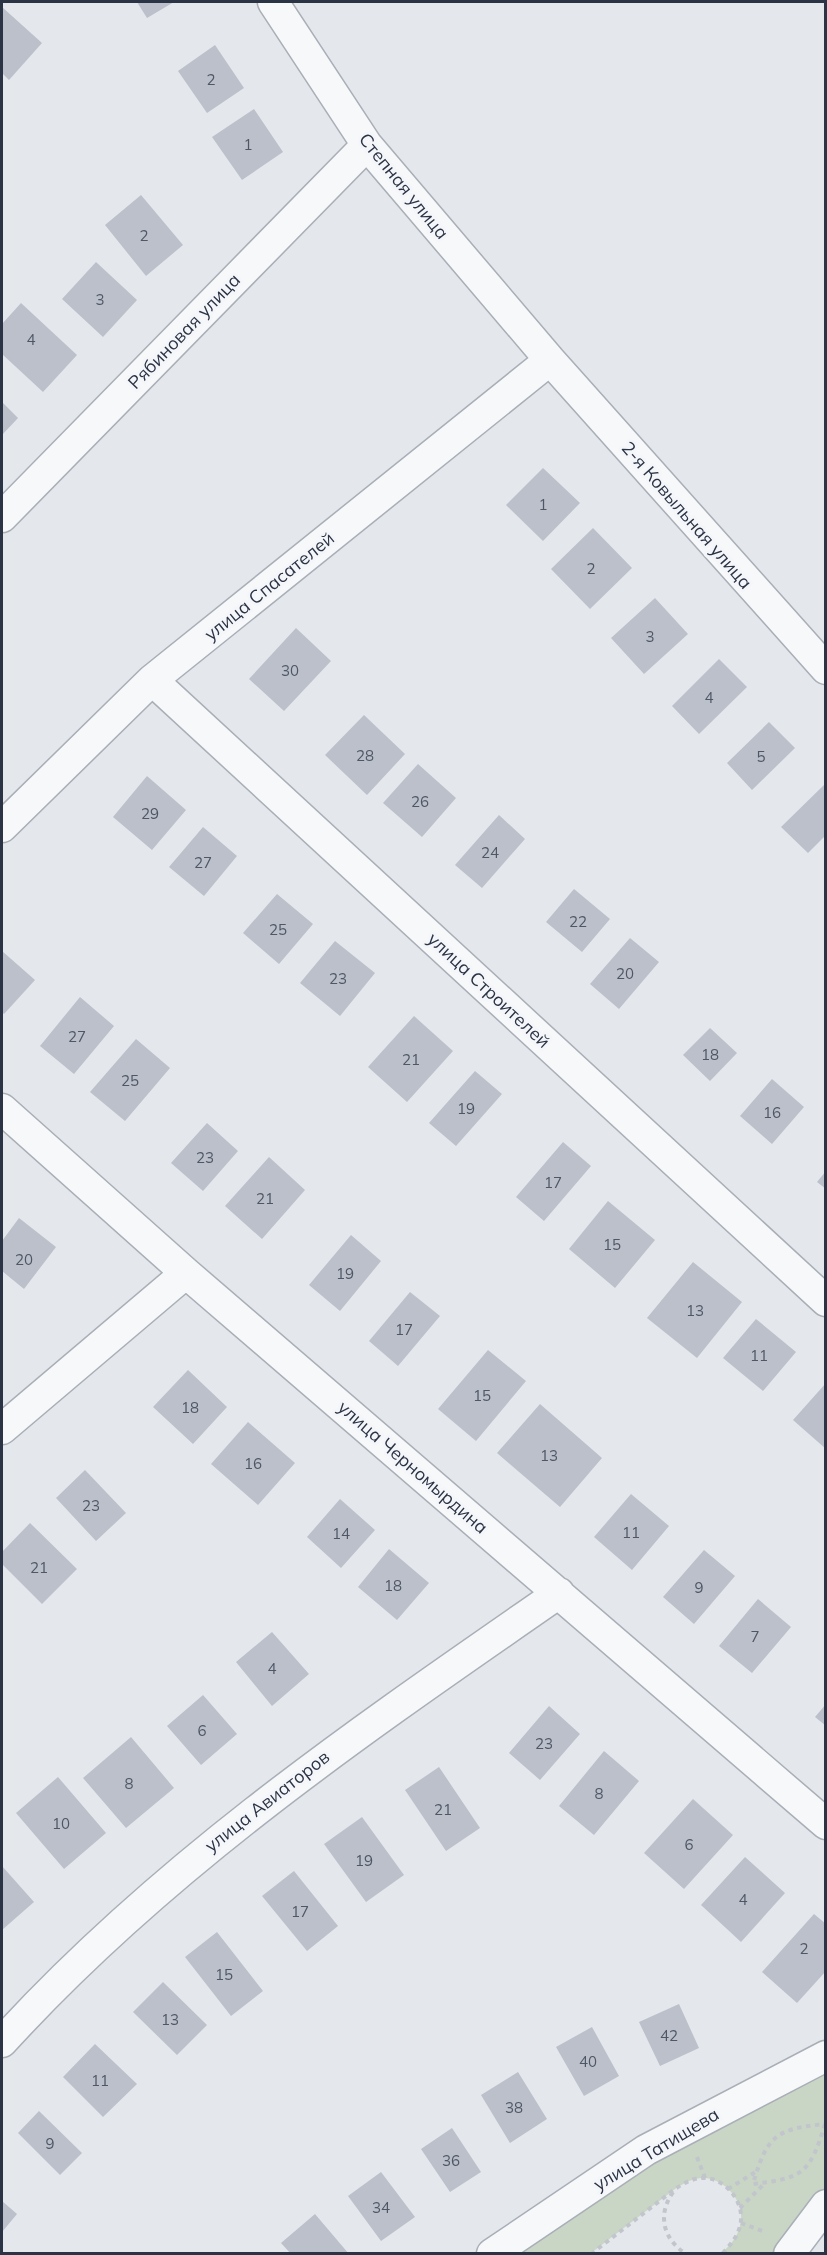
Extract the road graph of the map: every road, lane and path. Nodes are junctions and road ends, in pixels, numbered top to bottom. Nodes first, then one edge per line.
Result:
1 (273, 2) edge
2 (367, 144) junction
3 (550, 360) junction
4 (2, 517) edge
5 (825, 669) edge
6 (152, 680) junction
7 (2, 826) edge
8 (2, 1109) edge
9 (186, 1273) junction
10 (825, 1301) edge
11 (2, 1429) edge
12 (559, 1593) junction
13 (825, 1824) edge
14 (2, 2042) edge
15 (825, 2056) edge
16 (757, 2171) junction
17 (766, 2182) junction
18 (675, 2189) junction
19 (728, 2189) junction
20 (825, 2205) edge
21 (740, 2208) junction
22 (727, 2248) junction
23 (492, 2253) edge
24 (591, 2253) edge
25 (686, 2253) edge
26 (717, 2253) edge
27 (722, 2253) edge
28 (789, 2253) edge

1 - 2 street, Степная улица
2 - 3 street, Степная улица
2 - 4 street, Рябиновая улица
3 - 5 street, 2-я Ковыльная улица
3 - 6 street, улица Спасателей
6 - 7 street, улица Спасателей
6 - 10 street, улица Строителей
8 - 9 street, улица Черномырдина
9 - 11 street
9 - 12 street, улица Черномырдина
12 - 13 street, улица Черномырдина
12 - 14 street, улица Авиаторов
15 - 23 street, улица Татищева
16 - 17 path
16 - 17 path
16 - 19 path
17 - 21 path
18 - 19 path
18 - 24 path
18 - 25 path
19 - 21 path
20 - 28 street
21 - 22 path
22 - 26 path
22 - 27 path

